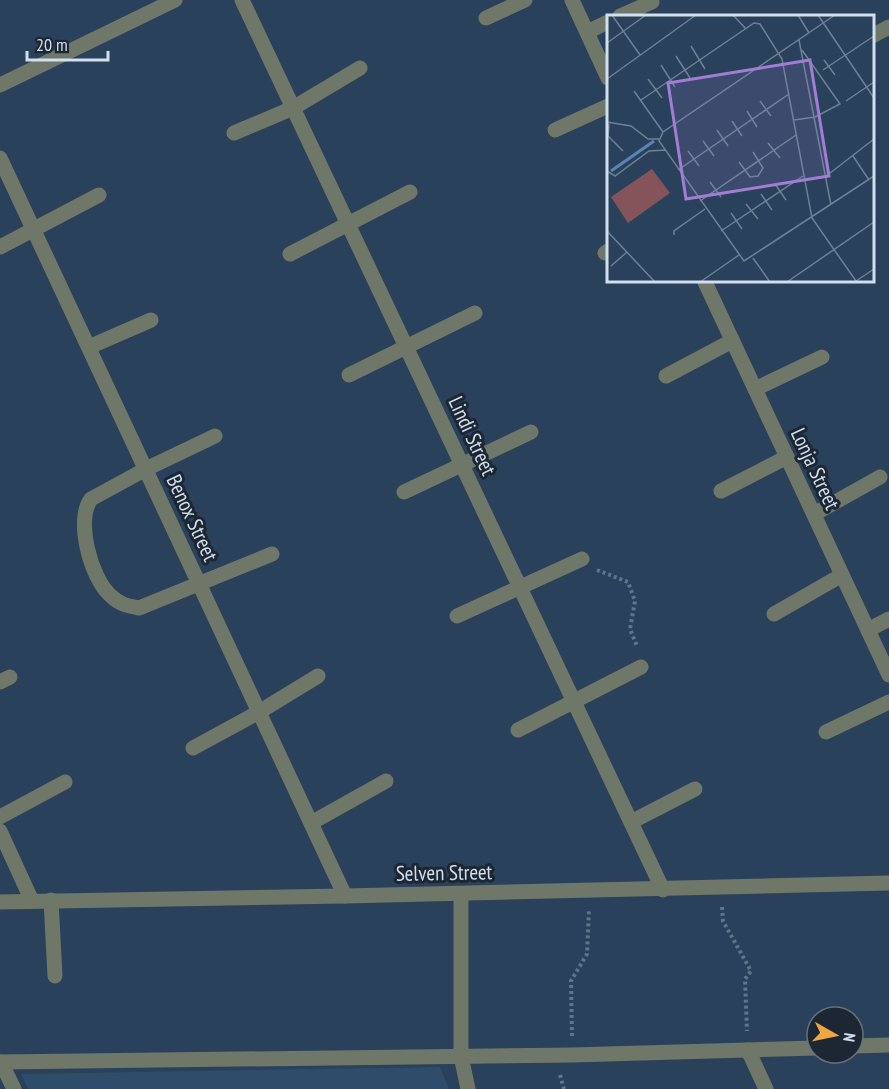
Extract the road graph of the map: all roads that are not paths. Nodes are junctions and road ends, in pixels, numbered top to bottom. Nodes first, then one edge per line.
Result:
1 (175, 0) edge
2 (242, 0) edge
3 (525, 0) edge
4 (572, 0) edge
5 (652, 2) dead end
6 (622, 15) edge
7 (486, 18) dead end
8 (607, 23) edge
9 (889, 27) edge
10 (587, 32) junction
11 (874, 35) edge
12 (360, 68) dead end
13 (607, 74) edge
14 (0, 85) edge
15 (607, 107) edge
16 (293, 108) junction
17 (555, 130) dead end
18 (234, 133) dead end
19 (0, 158) edge
20 (410, 192) dead end
21 (99, 195) dead end
22 (349, 225) junction
23 (33, 228) junction
24 (0, 247) edge
25 (290, 254) dead end
26 (705, 282) edge
27 (475, 314) dead end
28 (151, 320) dead end
29 (732, 341) junction
30 (89, 347) junction
31 (407, 349) junction
32 (822, 357) dead end
33 (349, 375) dead end
34 (666, 376) dead end
35 (755, 389) junction
36 (531, 432) dead end
37 (215, 436) dead end
38 (787, 457) junction
39 (462, 465) junction
40 (146, 469) junction
41 (880, 477) dead end
42 (720, 491) dead end
43 (404, 492) dead end
44 (814, 514) junction
45 (272, 554) dead end
46 (582, 559) road end
47 (842, 575) junction
48 (200, 585) junction
49 (520, 587) junction
50 (774, 614) dead end
51 (457, 616) dead end
52 (889, 619) edge
53 (868, 630) junction
54 (641, 667) road end
55 (889, 675) edge
56 (318, 676) dead end
57 (574, 702) junction
58 (889, 702) edge
59 (259, 712) junction
60 (518, 730) dead end
61 (826, 732) dead end
62 (193, 748) dead end
63 (386, 781) dead end
64 (66, 782) dead end
65 (695, 789) dead end
66 (0, 817) edge
67 (631, 822) junction
68 (311, 823) junction
69 (0, 831) edge
70 (889, 883) edge
71 (663, 890) junction
72 (460, 894) junction
73 (345, 896) junction
74 (51, 900) junction
75 (32, 901) junction
76 (0, 902) edge
77 (55, 976) dead end
78 (889, 1045) edge
79 (865, 1046) edge
80 (805, 1048) edge
81 (748, 1050) junction
82 (461, 1056) junction
83 (0, 1062) edge
84 (14, 1089) edge
85 (468, 1089) edge
86 (766, 1089) edge

1 - 14 street
2 - 16 street, Lindi Street
3 - 7 street
4 - 10 street
5 - 6 street
8 - 10 street
9 - 11 street
10 - 13 street
12 - 16 street
15 - 17 street
16 - 18 street
16 - 22 street, Lindi Street
19 - 23 street, Benox Street
20 - 22 street
21 - 23 street
22 - 25 street
22 - 31 street, Lindi Street
23 - 24 street
23 - 30 street, Benox Street
26 - 29 street, Lonja Street
27 - 31 street
28 - 30 street
29 - 34 street
29 - 35 street, Lonja Street
30 - 40 street, Benox Street
31 - 33 street
31 - 39 street, Lindi Street
32 - 35 street
35 - 38 street, Lonja Street
36 - 39 street
37 - 40 street
38 - 42 street
38 - 44 street, Lonja Street
39 - 43 street
39 - 49 street, Lindi Street
40 - 48 street, Benox Street
40 - 48 street
41 - 44 street
44 - 47 street, Lonja Street
45 - 48 street
46 - 49 street
47 - 50 street
47 - 53 street, Lonja Street
48 - 59 street, Benox Street
49 - 51 street
49 - 57 street, Lindi Street
52 - 53 street
53 - 55 street, Lonja Street
54 - 57 street
56 - 59 street
57 - 60 street
57 - 67 street, Lindi Street
58 - 61 street
59 - 62 street
59 - 68 street, Benox Street
63 - 68 street
64 - 66 street
65 - 67 street
67 - 71 street, Lindi Street
68 - 73 street, Benox Street
69 - 75 street
70 - 71 street, Selven Street
71 - 72 street, Selven Street
72 - 73 street, Selven Street
72 - 82 street
73 - 74 street, Selven Street
74 - 75 street, Selven Street
74 - 77 street
75 - 76 street, Selven Street
78 - 79 street
80 - 81 street
81 - 82 street
81 - 86 street
82 - 83 street
82 - 85 street
83 - 84 street

